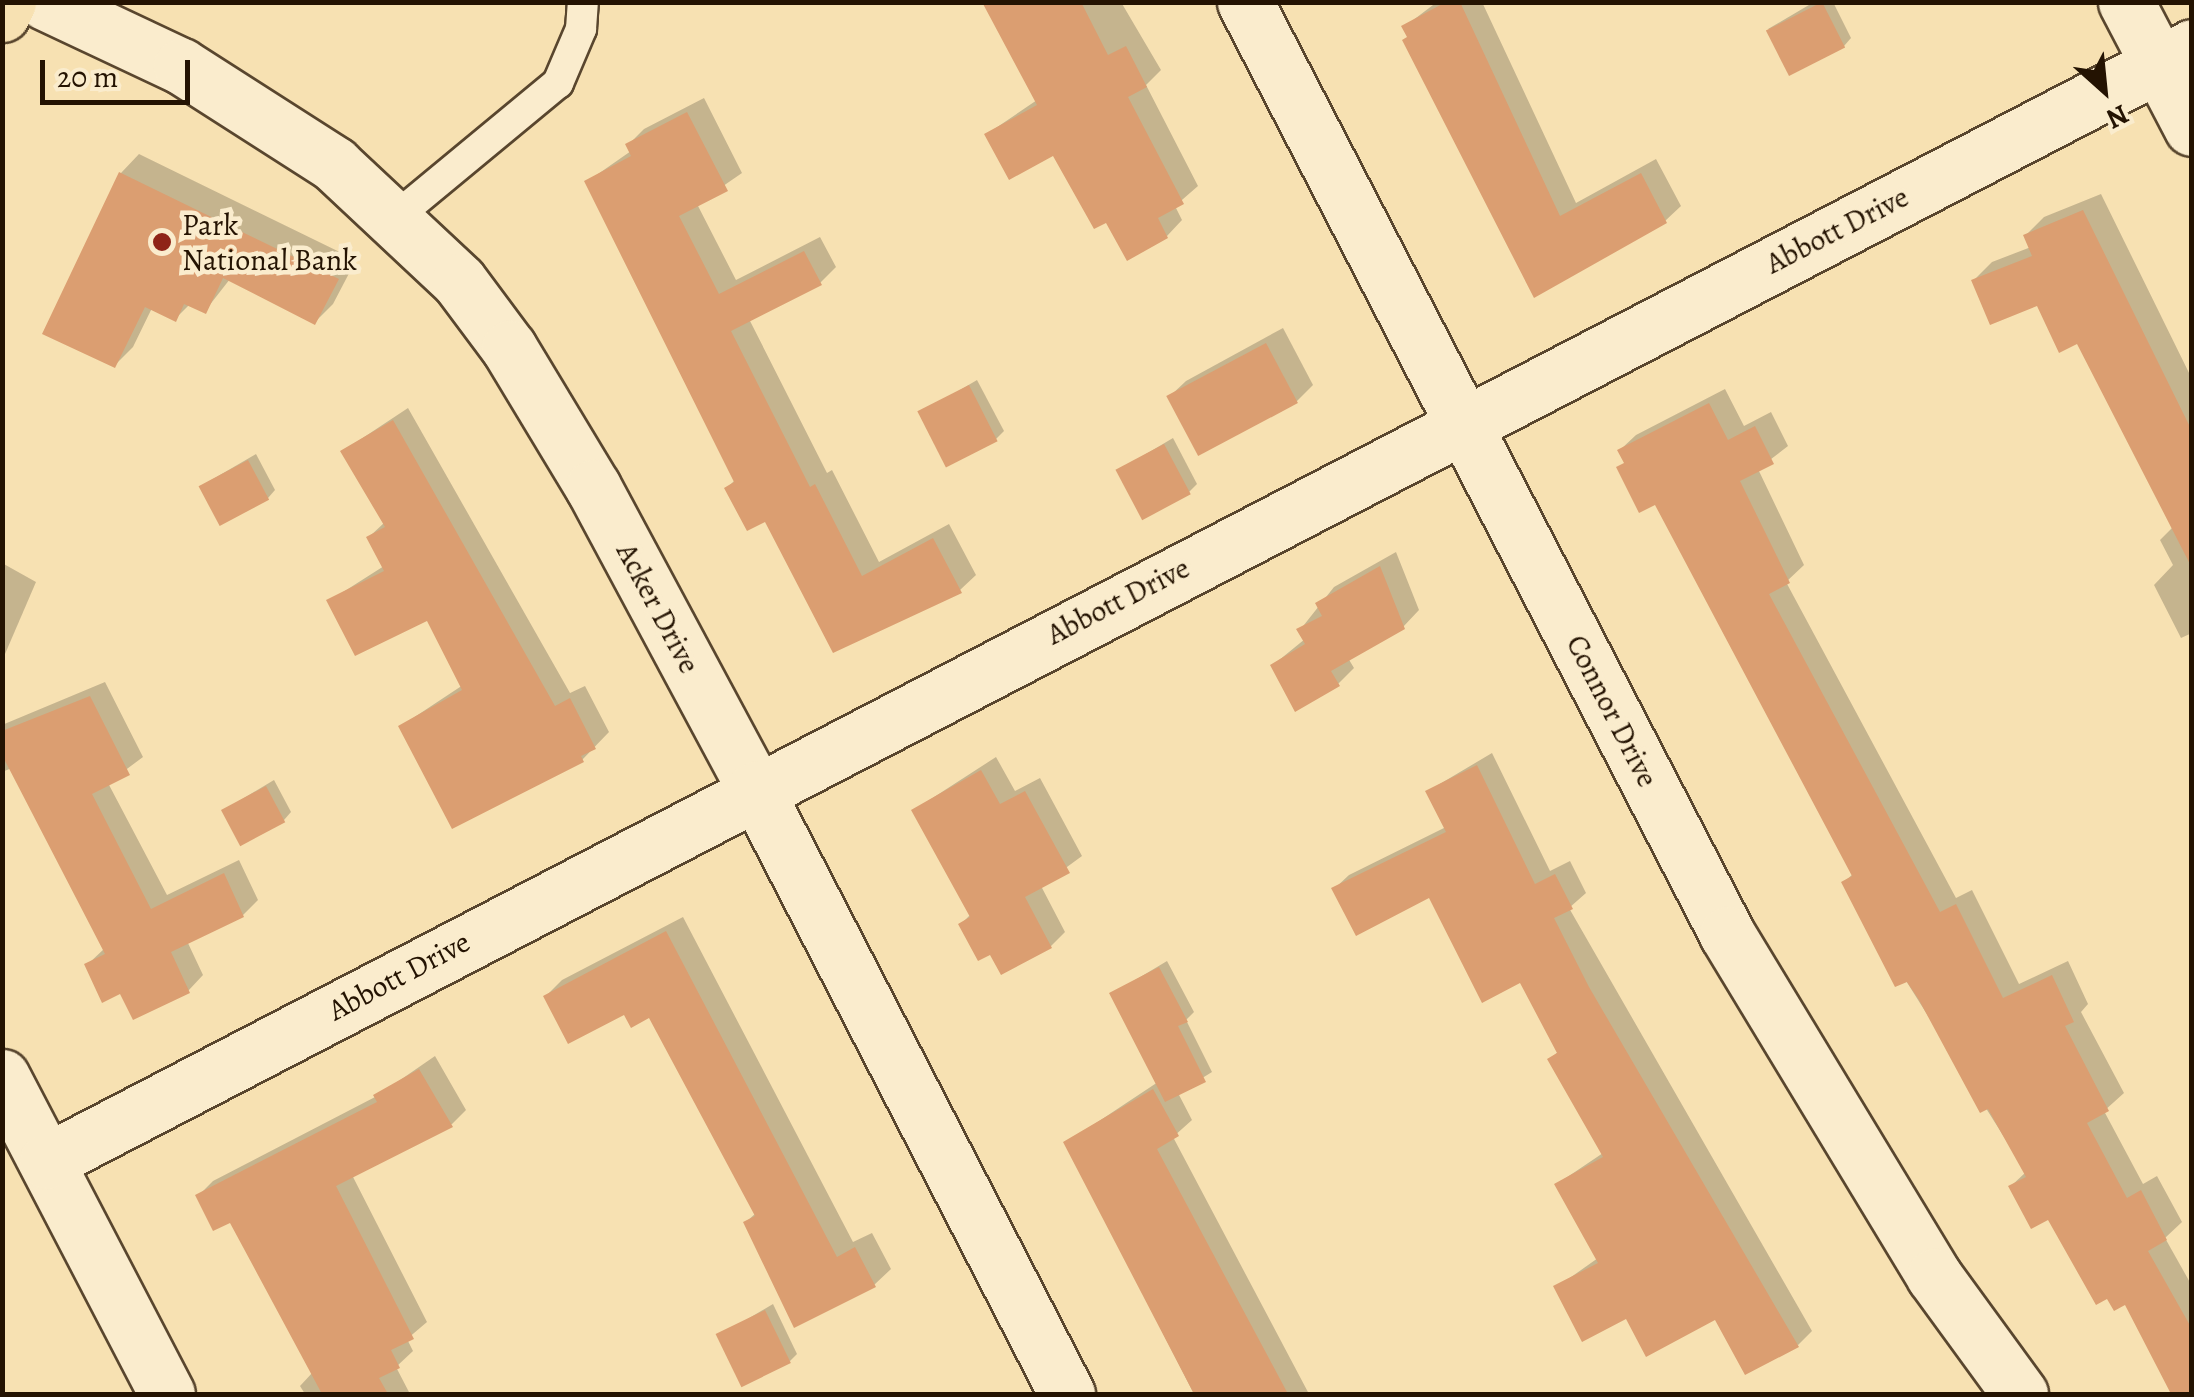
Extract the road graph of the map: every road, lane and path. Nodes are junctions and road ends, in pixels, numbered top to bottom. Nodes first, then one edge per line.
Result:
1 (8, 2) edge
2 (45, 2) edge
3 (584, 2) edge
4 (1246, 2) edge
5 (2126, 2) edge
6 (2, 14) edge
7 (2175, 56) edge
8 (2192, 128) edge
9 (397, 216) junction
10 (1463, 423) junction
11 (755, 789) junction
12 (2, 1076) edge
13 (46, 1161) junction
14 (167, 1394) edge
15 (1067, 1394) edge
16 (2020, 1394) edge

1 - 6 main road
2 - 9 street, Acker Drive
3 - 9 lane
4 - 10 street, Connor Drive
5 - 7 street
7 - 8 street
7 - 10 street, Abbott Drive
9 - 11 street, Acker Drive
10 - 11 street, Abbott Drive
10 - 16 street, Connor Drive
11 - 13 street, Abbott Drive
11 - 15 street, Acker Drive
12 - 13 street
13 - 14 street

